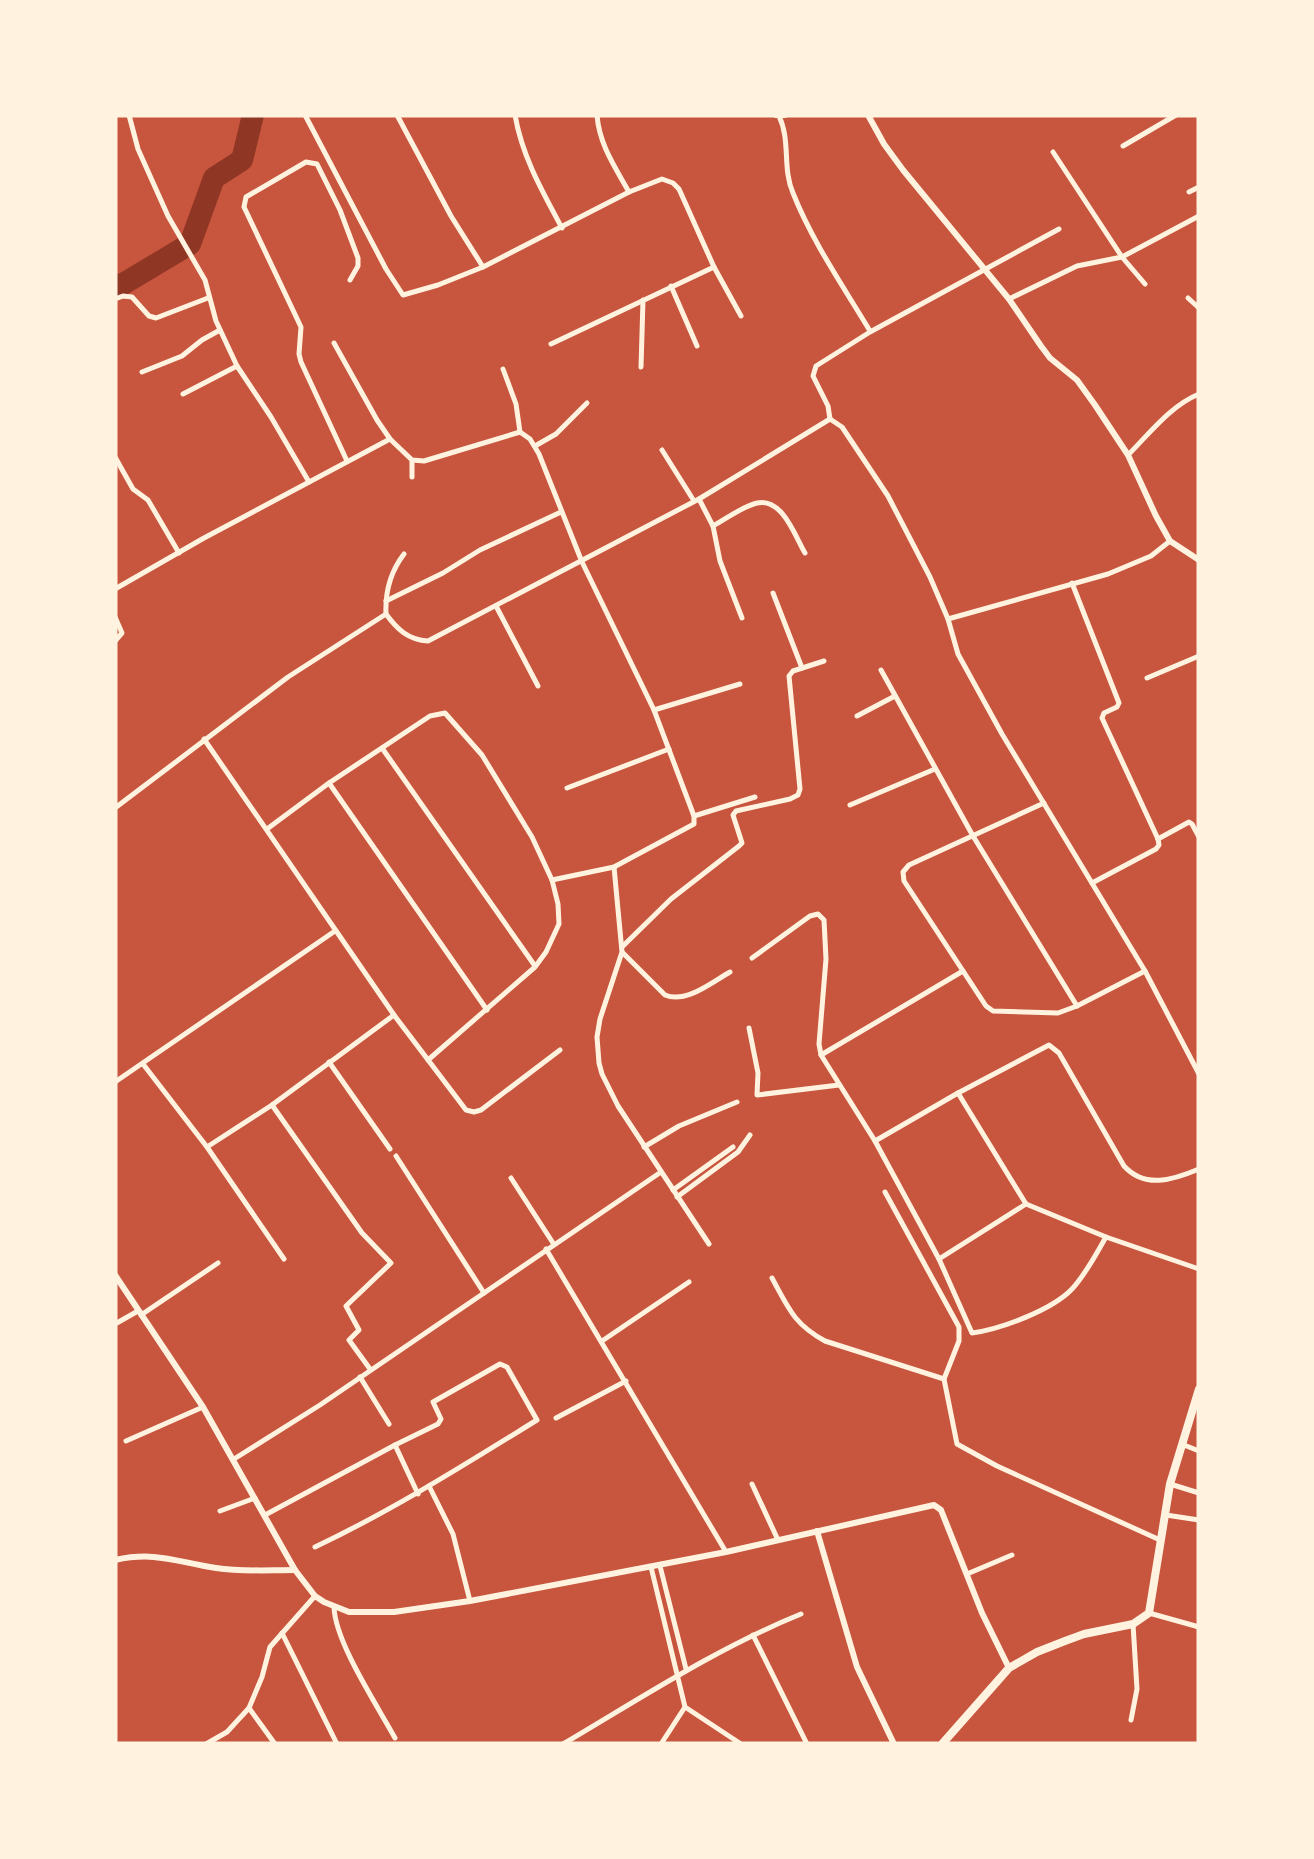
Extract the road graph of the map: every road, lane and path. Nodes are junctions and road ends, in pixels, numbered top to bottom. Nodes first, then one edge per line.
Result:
1 (129, 115) edge
2 (304, 115) edge
3 (398, 115) edge
4 (515, 115) edge
5 (597, 115) edge
6 (780, 115) edge
7 (868, 115) edge
8 (1176, 115) edge
9 (1123, 146) dead end
10 (1053, 152) dead end
11 (1199, 187) edge
12 (630, 192) junction
13 (1189, 192) dead end
14 (1199, 216) edge
15 (562, 228) junction
16 (1059, 230) dead end
17 (1122, 257) junction
18 (714, 267) junction
19 (483, 268) junction
20 (985, 270) junction
21 (350, 280) dead end
22 (1145, 284) dead end
23 (671, 286) junction
24 (115, 298) edge
25 (209, 298) junction
26 (1188, 298) dead end
27 (643, 300) junction
28 (1009, 300) junction
29 (1199, 308) edge
30 (741, 316) dead end
31 (220, 330) junction
32 (870, 332) junction
33 (334, 343) dead end
34 (552, 344) dead end
35 (697, 346) dead end
36 (237, 366) junction
37 (642, 366) dead end
38 (503, 369) dead end
39 (142, 372) dead end
40 (183, 394) dead end
41 (1199, 394) edge
42 (586, 403) dead end
43 (830, 419) junction
44 (520, 432) junction
45 (390, 439) junction
46 (535, 446) junction
47 (662, 450) dead end
48 (1128, 455) junction
49 (115, 457) edge
50 (412, 460) junction
51 (348, 461) junction
52 (412, 477) dead end
53 (309, 482) junction
54 (696, 500) junction
55 (560, 512) junction
56 (714, 526) junction
57 (1170, 540) junction
58 (179, 552) junction
59 (805, 553) dead end
60 (404, 554) dead end
61 (1199, 560) edge
62 (582, 562) junction
63 (1072, 583) junction
64 (115, 590) edge
65 (773, 593) dead end
66 (386, 601) junction
67 (496, 606) junction
68 (386, 614) junction
69 (115, 617) edge
70 (742, 618) dead end
71 (948, 619) junction
72 (115, 641) edge
73 (1199, 656) edge
74 (824, 661) dead end
75 (802, 668) junction
76 (881, 670) dead end
77 (1147, 678) dead end
78 (740, 684) dead end
79 (538, 686) dead end
80 (896, 696) junction
81 (654, 710) junction
82 (858, 716) dead end
83 (204, 739) junction
84 (382, 748) junction
85 (669, 749) junction
86 (934, 769) junction
87 (329, 783) junction
88 (566, 788) dead end
89 (756, 798) dead end
90 (1044, 803) junction
91 (116, 805) edge
92 (850, 805) dead end
93 (694, 816) junction
94 (267, 829) junction
95 (973, 836) junction
96 (1199, 837) edge
97 (1158, 839) junction
98 (614, 867) junction
99 (552, 880) junction
100 (1092, 883) junction
101 (335, 931) junction
102 (622, 950) junction
103 (752, 958) dead end
104 (535, 968) junction
105 (963, 971) junction
106 (1145, 971) junction
107 (730, 972) dead end
108 (1077, 1006) junction
109 (487, 1011) junction
110 (394, 1015) junction
111 (749, 1028) dead end
112 (560, 1050) dead end
113 (822, 1055) junction
114 (428, 1060) junction
115 (329, 1062) junction
116 (143, 1064) junction
117 (1199, 1074) edge
118 (115, 1082) edge
119 (840, 1085) junction
120 (958, 1093) junction
121 (737, 1102) dead end
122 (272, 1105) junction
123 (750, 1135) dead end
124 (874, 1141) junction
125 (733, 1146) dead end
126 (644, 1147) junction
127 (208, 1148) junction
128 (390, 1149) dead end
129 (396, 1156) dead end
130 (1199, 1169) edge
131 (661, 1172) junction
132 (511, 1178) dead end
133 (885, 1192) dead end
134 (675, 1194) junction
135 (1026, 1204) junction
136 (1106, 1237) junction
137 (554, 1244) junction
138 (709, 1244) dead end
139 (546, 1249) junction
140 (284, 1259) dead end
141 (939, 1260) junction
142 (218, 1263) dead end
143 (1199, 1269) edge
144 (115, 1275) edge
145 (772, 1278) dead end
146 (690, 1282) dead end
147 (484, 1293) junction
148 (139, 1313) junction
149 (115, 1324) edge
150 (602, 1341) junction
151 (370, 1369) junction
152 (360, 1377) junction
153 (944, 1379) junction
154 (626, 1381) junction
155 (1199, 1390) edge
156 (203, 1406) junction
157 (556, 1418) dead end
158 (389, 1424) dead end
159 (126, 1441) dead end
160 (1181, 1444) junction
161 (394, 1445) junction
162 (1199, 1452) edge
163 (234, 1459) junction
164 (752, 1484) dead end
165 (1170, 1484) junction
166 (429, 1486) junction
167 (1199, 1493) edge
168 (418, 1494) junction
169 (255, 1498) junction
170 (220, 1511) dead end
171 (265, 1515) junction
172 (1166, 1515) junction
173 (1199, 1520) edge
174 (817, 1531) junction
175 (778, 1540) junction
176 (1162, 1541) junction
177 (315, 1548) dead end
178 (726, 1552) junction
179 (1012, 1556) dead end
180 (115, 1560) edge
181 (656, 1566) junction
182 (295, 1570) junction
183 (967, 1574) junction
184 (314, 1596) junction
185 (470, 1601) junction
186 (334, 1607) junction
187 (801, 1614) dead end
188 (1149, 1614) junction
189 (1132, 1624) junction
190 (1199, 1627) edge
191 (282, 1633) junction
192 (753, 1634) junction
193 (1009, 1668) junction
194 (686, 1670) junction
195 (676, 1677) junction
196 (685, 1707) junction
197 (248, 1708) junction
198 (1131, 1720) dead end
199 (395, 1738) dead end
200 (218, 1741) edge
201 (206, 1744) edge
202 (275, 1744) edge
203 (338, 1744) edge
204 (563, 1744) edge
205 (661, 1744) edge
206 (741, 1744) edge
207 (807, 1744) edge
208 (894, 1744) edge
209 (942, 1744) edge

1 - 25 street
2 - 19 street
3 - 19 street
4 - 15 street
5 - 12 street
6 - 32 street
7 - 20 street
8 - 9 street
10 - 17 street
11 - 13 street
12 - 15 street
12 - 18 street
14 - 17 street
15 - 19 street
16 - 20 street
17 - 22 street
17 - 28 street
18 - 23 street
18 - 30 street
20 - 28 street
20 - 32 street
21 - 51 street
23 - 27 street
23 - 35 street
24 - 25 street
25 - 31 street
26 - 29 street
27 - 34 street
27 - 37 street
28 - 48 street
31 - 36 street
31 - 39 street
32 - 43 street
33 - 45 street
36 - 40 street
36 - 53 street
38 - 44 street
41 - 48 street
42 - 46 street
43 - 54 street
43 - 71 street
44 - 46 street
44 - 50 street
45 - 50 street
45 - 51 street
46 - 55 street
47 - 54 street
48 - 57 street
49 - 58 street
50 - 52 street
51 - 53 street
53 - 58 street
54 - 56 street
54 - 62 street
55 - 62 street
55 - 66 street
56 - 59 street
56 - 70 street
57 - 61 street
57 - 63 street
58 - 64 street
60 - 66 street
62 - 67 street
62 - 81 street
63 - 71 street
63 - 97 street
65 - 75 street
66 - 68 street
67 - 68 street
67 - 79 street
68 - 83 street
69 - 72 street
71 - 90 street
73 - 77 street
74 - 75 street
75 - 102 street
76 - 80 street
78 - 81 street
80 - 82 street
80 - 86 street
81 - 85 street
83 - 91 street
83 - 94 street
84 - 87 street
84 - 99 street
84 - 104 street
85 - 88 street
85 - 93 street
86 - 92 street
86 - 95 street
87 - 94 street
87 - 109 street
89 - 93 street
90 - 95 street
90 - 100 street
93 - 98 street
94 - 101 street
95 - 105 street
95 - 108 street
96 - 97 street
97 - 100 street
98 - 99 street
98 - 102 street
99 - 104 street
100 - 106 street
101 - 110 street
101 - 116 street
102 - 107 street
102 - 126 street
103 - 113 street
104 - 109 street
105 - 108 street
105 - 113 street
106 - 108 street
106 - 117 street
109 - 114 street
110 - 114 street
110 - 115 street
111 - 119 street
112 - 114 street
113 - 119 street
115 - 122 street
115 - 128 street
116 - 118 street
116 - 127 street
119 - 124 street
120 - 124 street
120 - 130 street
120 - 135 street
121 - 126 street
122 - 127 street
122 - 151 street
123 - 134 street
124 - 141 street
125 - 134 street
126 - 131 street
127 - 140 street
129 - 147 street
131 - 134 street
131 - 137 street
132 - 137 street
133 - 153 street
134 - 138 street
135 - 136 street
135 - 141 street
136 - 141 street
136 - 143 street
137 - 139 street
139 - 147 street
139 - 150 street
142 - 148 street
144 - 148 street
145 - 153 street
146 - 150 street
147 - 151 street
148 - 149 street
148 - 156 street
150 - 154 street
151 - 152 street
152 - 158 street
152 - 163 street
153 - 176 street
154 - 157 street
154 - 178 street
155 - 160 main road
156 - 159 street
156 - 163 street
160 - 162 street
160 - 165 main road
161 - 166 street
161 - 168 street
161 - 171 street
163 - 169 street
164 - 175 street
165 - 167 street
165 - 172 main road
166 - 168 street
166 - 185 street
168 - 177 street
169 - 170 street
169 - 171 street
171 - 182 street
172 - 173 street
172 - 176 main road
174 - 175 street
174 - 183 street
174 - 208 street
175 - 178 street
176 - 188 main road
178 - 181 street
179 - 183 street
180 - 182 street
181 - 185 street
181 - 194 street
181 - 195 street
182 - 184 street
183 - 193 street
184 - 186 street
184 - 191 street
185 - 186 street
186 - 199 street
187 - 192 street
188 - 189 main road
188 - 190 street
189 - 193 main road
189 - 198 street
191 - 197 street
191 - 203 street
192 - 194 street
192 - 207 street
193 - 209 main road
194 - 195 street
195 - 196 street
195 - 204 street
196 - 205 street
196 - 206 street
197 - 200 street
197 - 202 street
200 - 201 street

